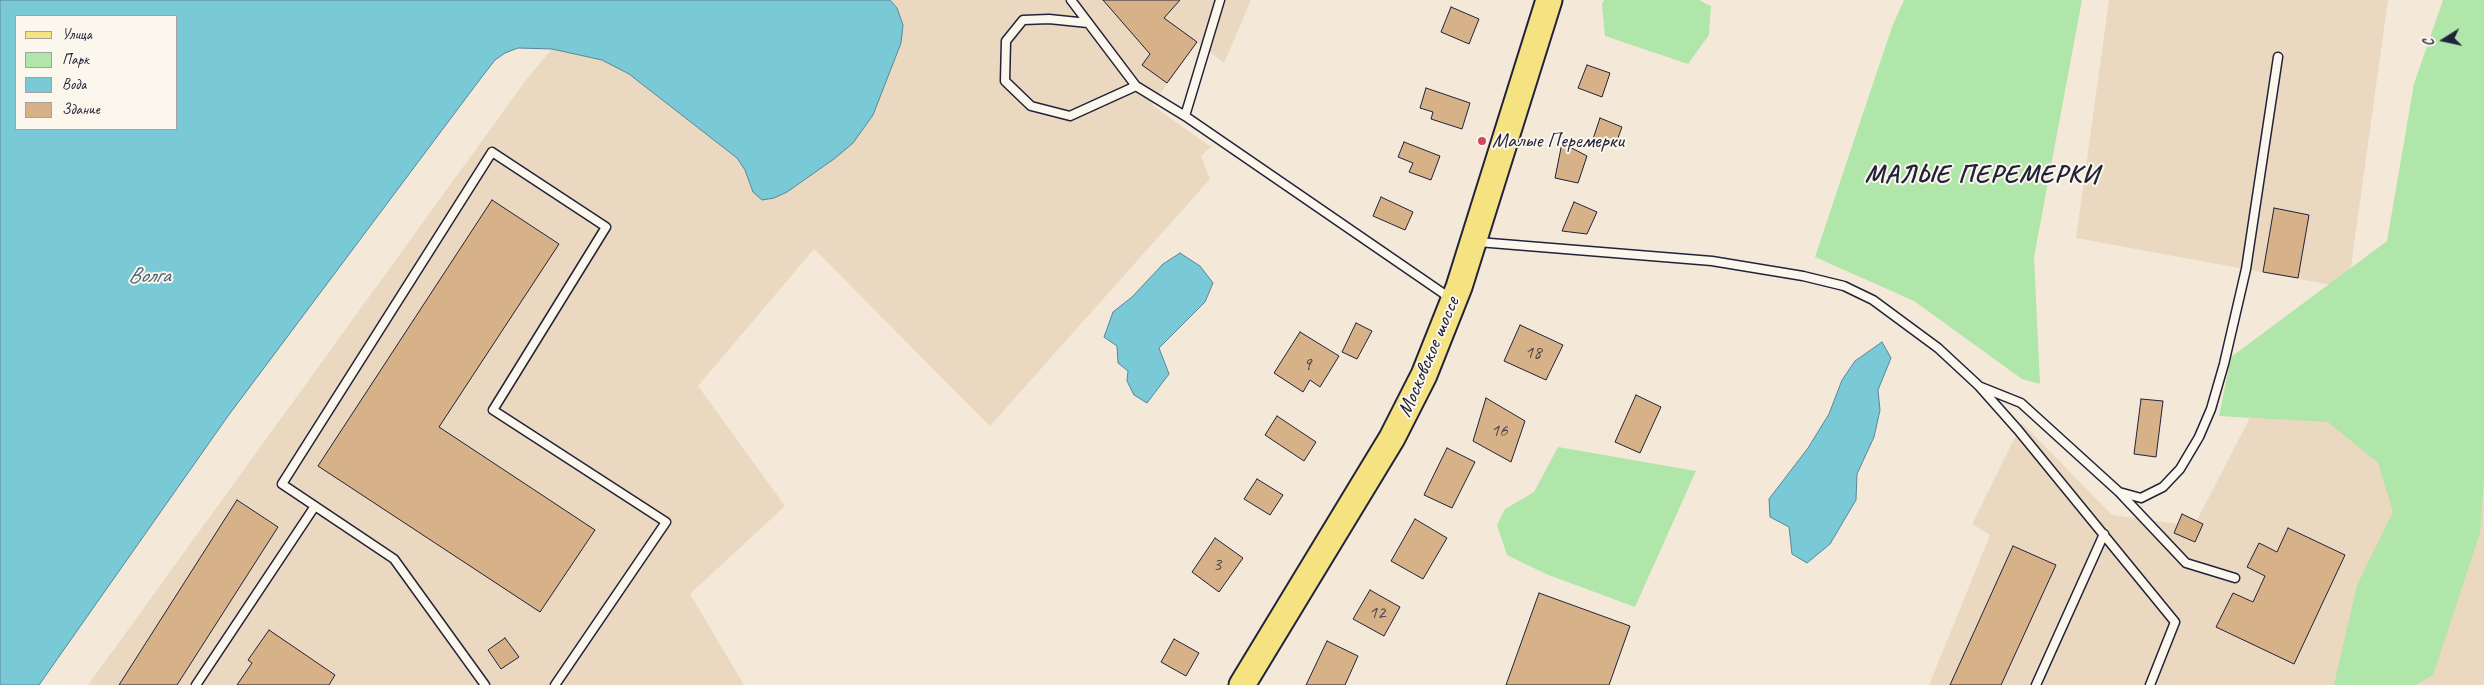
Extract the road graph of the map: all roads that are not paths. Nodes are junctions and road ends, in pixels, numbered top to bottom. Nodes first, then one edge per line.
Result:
1 (1071, 0) edge
2 (1220, 0) edge
3 (1549, 0) edge
4 (1088, 23) junction
5 (2278, 57) dead end
6 (1136, 86) junction
7 (1184, 116) junction
8 (1473, 242) junction
9 (1454, 301) junction
10 (1979, 386) junction
11 (2118, 492) junction
12 (315, 506) junction
13 (2104, 534) junction
14 (2235, 578) dead end
15 (196, 685) edge
16 (485, 685) edge
17 (555, 685) edge
18 (1242, 685) edge
19 (2036, 685) edge
20 (2150, 685) edge

1 - 4 lane
2 - 7 lane
3 - 8 main road, Московское шоссе
4 - 6 lane
4 - 6 lane
5 - 11 lane
6 - 7 lane
7 - 9 lane
8 - 9 main road, Московское шоссе
8 - 10 lane
9 - 18 main road, Московское шоссе
10 - 11 lane
10 - 13 lane
11 - 14 lane
12 - 15 lane
12 - 16 lane
12 - 17 lane
13 - 19 lane
13 - 20 lane

